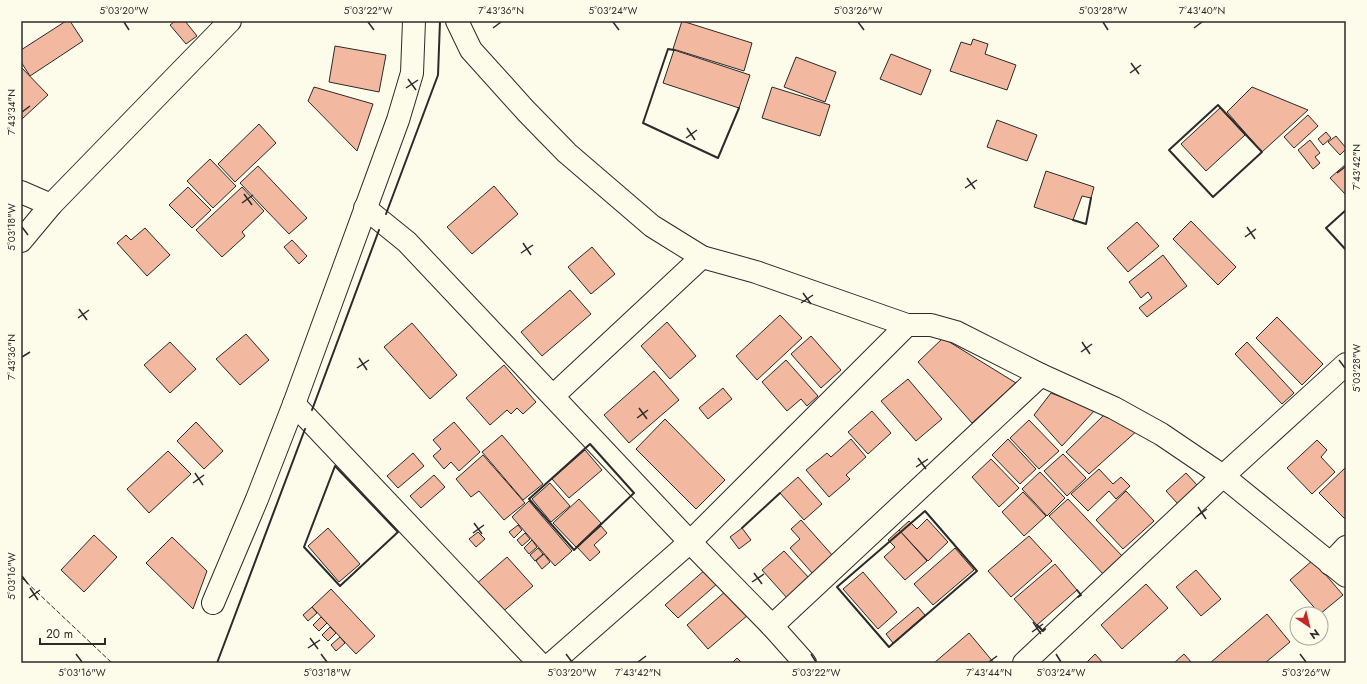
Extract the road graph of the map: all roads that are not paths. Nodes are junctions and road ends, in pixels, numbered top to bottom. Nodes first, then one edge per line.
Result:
1 (230, 21) edge
2 (414, 21) edge
3 (457, 21) edge
4 (21, 192) edge
5 (51, 205) junction
6 (365, 208) junction
7 (21, 241) edge
8 (702, 257) junction
9 (907, 326) junction
10 (1346, 364) edge
11 (1041, 375) junction
12 (553, 396) junction
13 (294, 404) junction
14 (1223, 476) junction
15 (690, 542) junction
16 (1346, 547) edge
17 (1338, 570) edge
18 (213, 603) dead end
19 (772, 626) junction
20 (539, 663) edge
21 (552, 663) edge
22 (805, 663) edge
23 (1024, 663) edge

1 - 5 street
2 - 6 street
3 - 8 street
4 - 5 street
5 - 7 street
6 - 12 street
6 - 13 street
8 - 9 street
8 - 12 street
9 - 11 street
9 - 15 street
10 - 14 street
11 - 14 street
11 - 19 street
12 - 15 street
13 - 18 street
13 - 20 street
14 - 17 street
14 - 23 street
15 - 19 street
15 - 21 street
16 - 17 street
19 - 22 street

